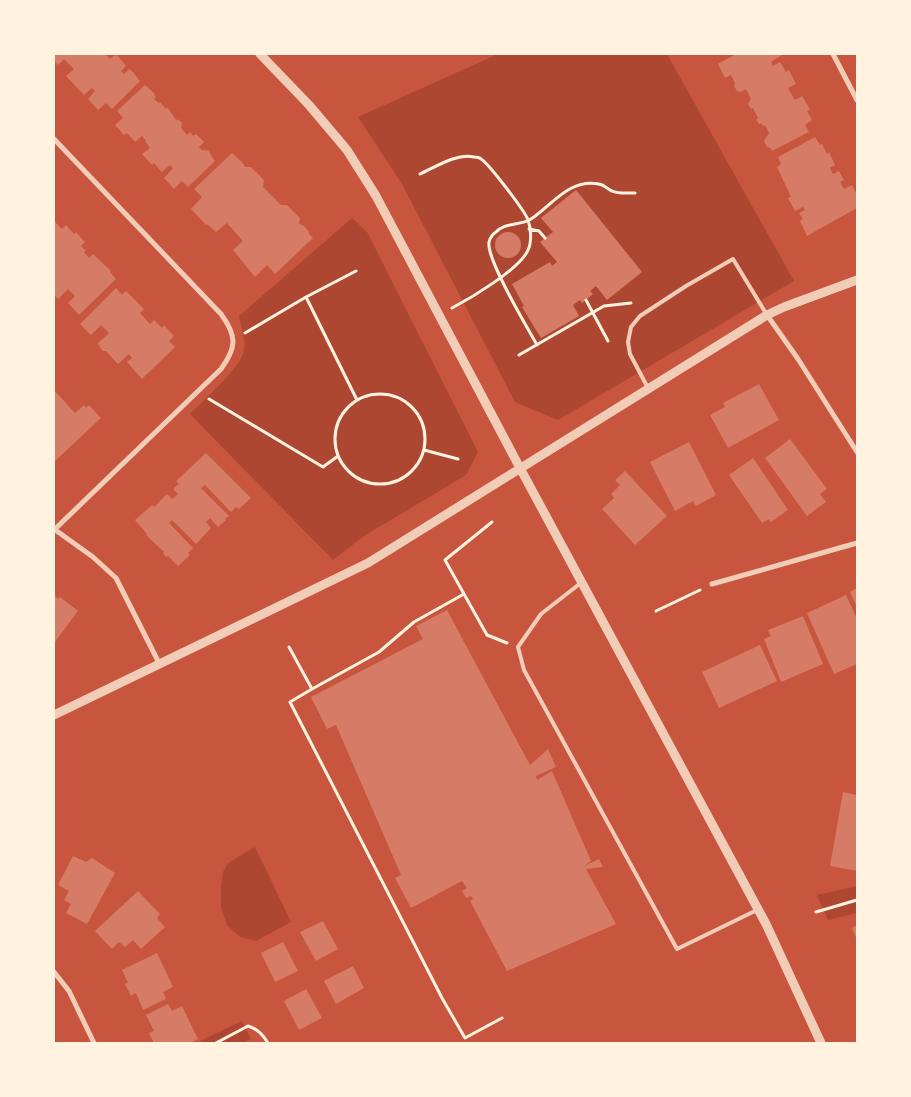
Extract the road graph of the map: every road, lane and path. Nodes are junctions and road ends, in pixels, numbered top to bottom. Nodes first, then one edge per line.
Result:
1 (260, 54) edge
2 (833, 54) edge
3 (857, 100) edge
4 (54, 139) edge
5 (420, 174) dead end
6 (635, 193) dead end
7 (528, 220) junction
8 (530, 229) junction
9 (545, 238) dead end
10 (356, 271) dead end
11 (500, 276) junction
12 (857, 280) edge
13 (306, 297) junction
14 (586, 300) dead end
15 (631, 303) dead end
16 (592, 313) junction
17 (767, 315) junction
18 (440, 316) junction
19 (234, 340) junction
20 (608, 341) dead end
21 (537, 345) junction
22 (519, 355) dead end
23 (648, 388) junction
24 (198, 392) junction
25 (357, 400) junction
26 (424, 450) junction
27 (857, 452) edge
28 (338, 456) junction
29 (458, 458) dead end
30 (520, 468) junction
31 (492, 522) dead end
32 (54, 530) edge
33 (857, 543) edge
34 (582, 582) junction
35 (712, 584) joint
36 (464, 594) junction
37 (656, 611) dead end
38 (288, 647) dead end
39 (518, 647) junction
40 (159, 663) junction
41 (312, 689) junction
42 (54, 715) edge
43 (857, 900) edge
44 (758, 909) junction
45 (816, 912) dead end
46 (54, 972) edge
47 (502, 1018) dead end
48 (94, 1043) edge
49 (216, 1043) edge
50 (268, 1043) edge
51 (820, 1043) edge

1 - 18 street
2 - 3 street
4 - 19 street
5 - 7 path
6 - 7 path
7 - 8 path
7 - 11 path
8 - 9 path
8 - 11 path
10 - 13 path
11 - 18 path
11 - 21 path
12 - 17 street
13 - 19 path
13 - 25 path
14 - 16 path
15 - 16 path
16 - 20 path
16 - 21 path
17 - 23 street
17 - 23 lane
17 - 27 street
18 - 30 street
19 - 24 street
21 - 22 path
23 - 30 street
24 - 28 path
24 - 32 street
25 - 26 path
25 - 28 path
26 - 28 path
26 - 29 path
30 - 34 street
30 - 40 street
31 - 36 path
32 - 40 street
33 - 35 street
34 - 39 lane
34 - 44 street
35 - 37 path
36 - 39 path
36 - 41 path
38 - 41 path
39 - 44 lane
40 - 42 street
41 - 47 path
43 - 45 path
44 - 51 street
46 - 48 street
49 - 50 path

